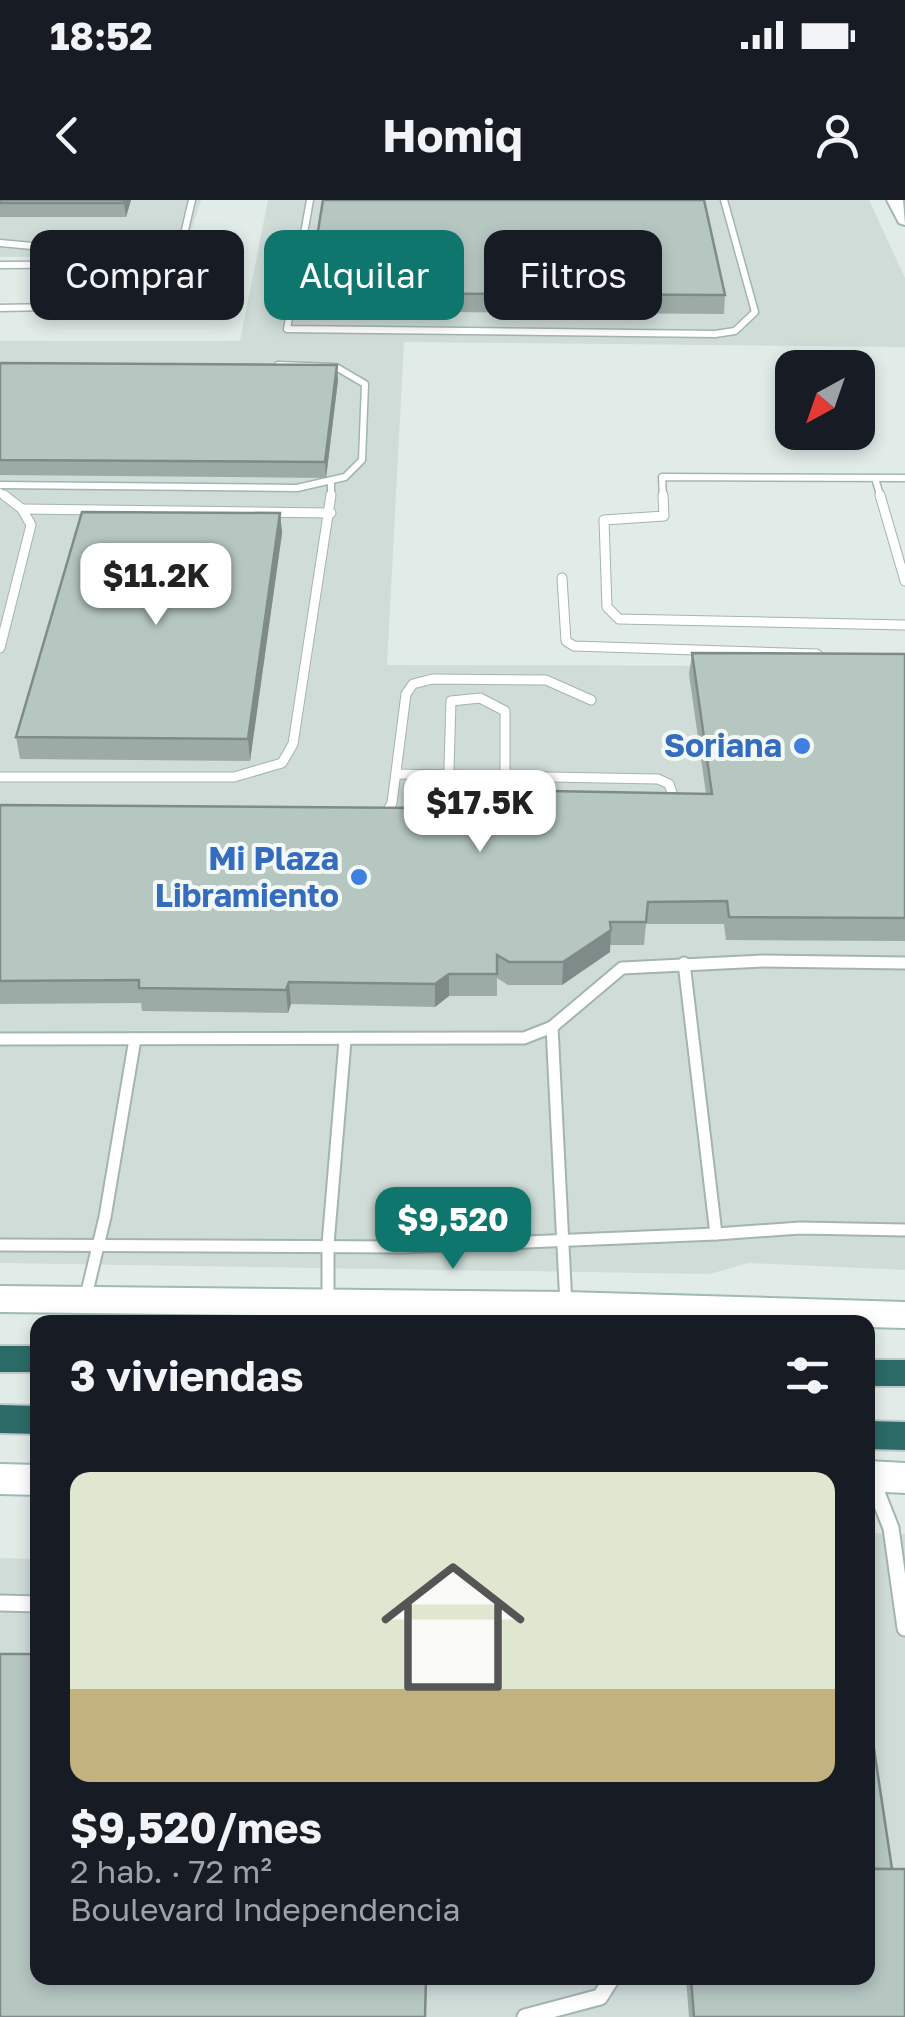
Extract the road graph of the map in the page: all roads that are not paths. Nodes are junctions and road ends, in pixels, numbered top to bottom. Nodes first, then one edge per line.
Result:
1 (192, 200) edge
2 (310, 200) edge
3 (724, 200) edge
4 (894, 200) edge
5 (905, 218) edge
6 (184, 230) edge
7 (0, 243) edge
8 (30, 246) edge
9 (0, 265) edge
10 (30, 265) edge
11 (30, 307) edge
12 (0, 308) edge
13 (263, 365) edge
14 (875, 478) junction
15 (905, 478) edge
16 (330, 482) junction
17 (0, 489) edge
18 (22, 508) junction
19 (331, 513) junction
20 (562, 578) dead end
21 (905, 581) edge
22 (905, 625) edge
23 (0, 648) edge
24 (828, 654) edge
25 (591, 700) dead end
26 (396, 774) junction
27 (448, 775) junction
28 (505, 775) junction
29 (0, 777) edge
30 (461, 807) edge
31 (670, 809) edge
32 (364, 827) edge
33 (764, 960) joint
34 (905, 963) edge
35 (684, 964) junction
36 (552, 1026) junction
37 (0, 1039) edge
38 (135, 1039) junction
39 (345, 1041) junction
40 (905, 1230) edge
41 (716, 1234) junction
42 (562, 1241) junction
43 (99, 1243) junction
44 (0, 1244) edge
45 (328, 1244) junction
46 (0, 1299) edge
47 (85, 1300) junction
48 (328, 1302) junction
49 (566, 1305) junction
50 (905, 1315) edge
51 (0, 1359) edge
52 (30, 1360) edge
53 (875, 1372) edge
54 (905, 1373) edge
55 (0, 1419) edge
56 (30, 1420) edge
57 (875, 1435) edge
58 (905, 1436) edge
59 (881, 1477) edge
60 (0, 1480) edge
61 (30, 1480) edge
62 (900, 1580) edge
63 (0, 1603) edge
64 (30, 1604) edge
65 (905, 1628) edge
66 (607, 1985) edge
67 (525, 2017) edge

1 - 6 lane
2 - 3 lane
4 - 5 main road
7 - 8 lane
9 - 10 lane
11 - 12 lane
13 - 16 lane
14 - 15 lane
14 - 21 lane
14 - 22 lane
16 - 17 lane
16 - 19 lane
17 - 18 lane
18 - 19 lane
18 - 23 lane
19 - 29 lane
20 - 24 lane
25 - 26 lane
26 - 27 lane
26 - 32 lane
27 - 28 lane
27 - 28 lane
27 - 30 lane
28 - 31 lane
33 - 34 lane
33 - 35 lane
35 - 36 lane
35 - 41 lane
36 - 39 lane
36 - 42 lane
37 - 38 lane
38 - 39 lane
38 - 43 lane
39 - 45 lane
40 - 41 lane
41 - 42 lane
42 - 45 lane
42 - 49 lane
43 - 44 lane
43 - 45 lane
43 - 47 lane
45 - 48 lane
46 - 47 main road
47 - 48 main road
48 - 49 main road
49 - 50 main road
51 - 52 highway
53 - 54 highway
55 - 56 highway
57 - 58 highway
59 - 62 lane
60 - 61 main road
62 - 65 lane
63 - 64 lane
66 - 67 lane

